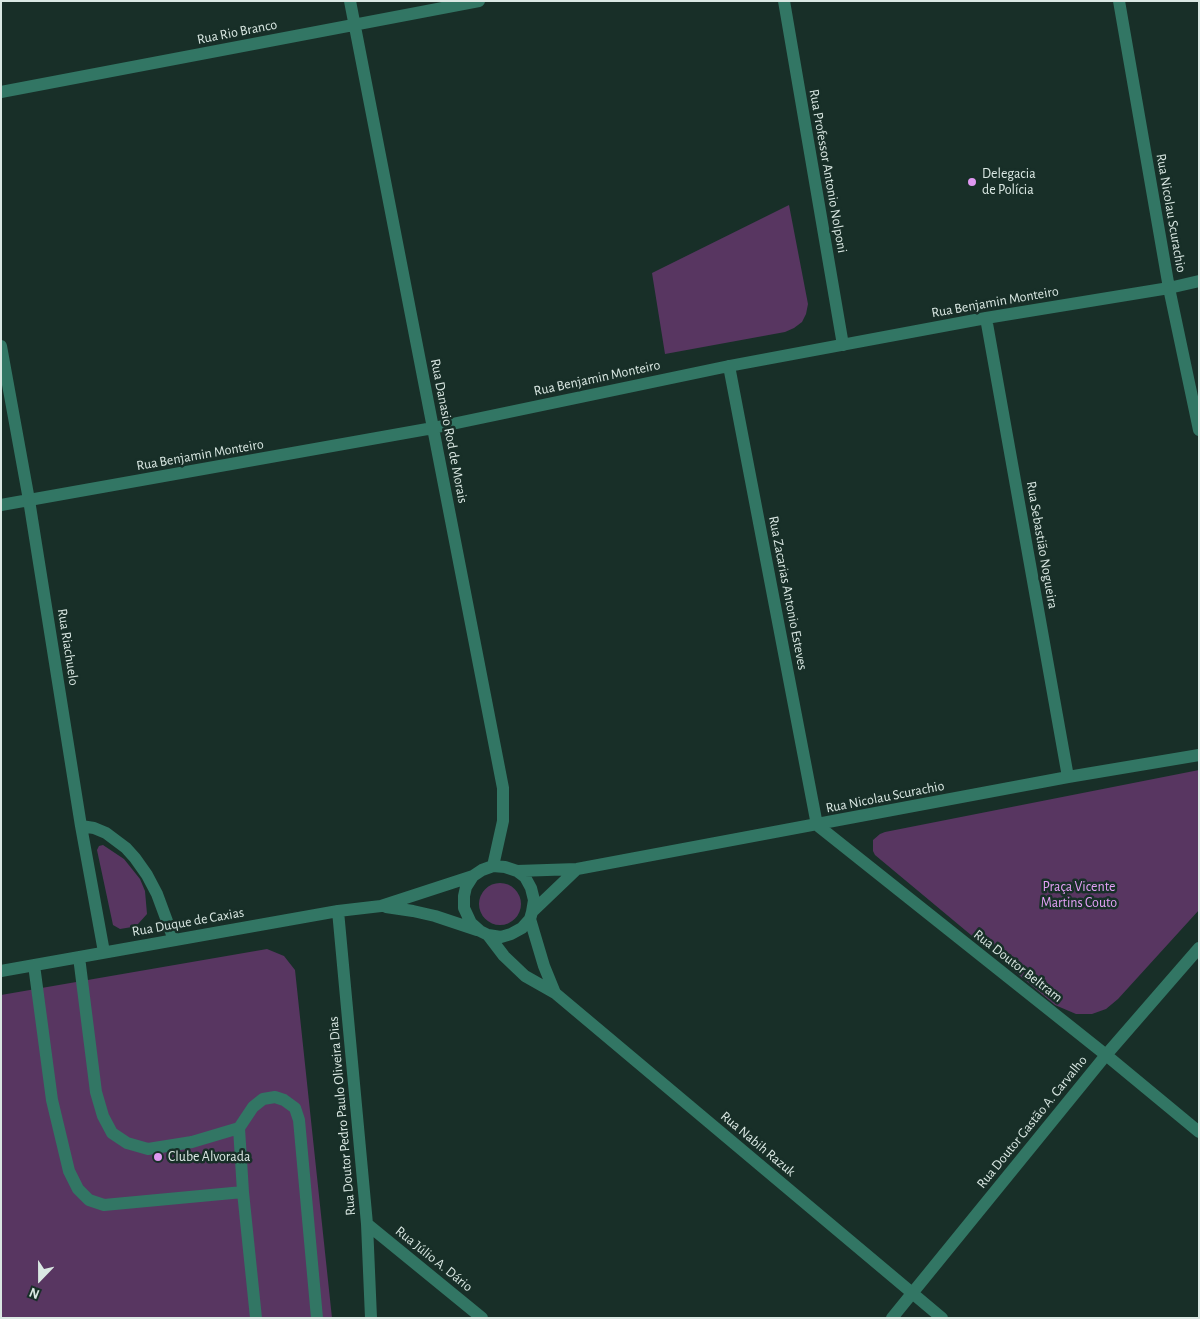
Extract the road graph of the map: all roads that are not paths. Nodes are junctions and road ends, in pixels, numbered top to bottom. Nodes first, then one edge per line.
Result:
1 (350, 1) edge
2 (479, 1) edge
3 (784, 1) edge
4 (1119, 1) edge
5 (354, 26) junction
6 (1, 92) edge
7 (1199, 281) edge
8 (1169, 288) junction
9 (986, 318) junction
10 (843, 345) junction
11 (1, 346) edge
12 (728, 366) junction
13 (433, 428) junction
14 (1199, 430) edge
15 (29, 500) junction
16 (1, 505) edge
17 (1199, 756) edge
18 (1068, 777) junction
19 (817, 825) junction
20 (81, 826) junction
21 (493, 866) junction
22 (577, 869) junction
23 (517, 871) junction
24 (473, 876) junction
25 (381, 906) junction
26 (338, 911) junction
27 (531, 915) junction
28 (484, 933) junction
29 (174, 940) junction
30 (1199, 948) edge
31 (104, 952) junction
32 (79, 957) junction
33 (34, 965) junction
34 (1, 971) edge
35 (555, 993) junction
36 (1106, 1055) junction
37 (239, 1128) junction
38 (1199, 1132) edge
39 (243, 1192) junction
40 (367, 1224) junction
41 (912, 1293) junction
42 (256, 1318) edge
43 (317, 1318) edge
44 (371, 1318) edge
45 (482, 1318) edge
46 (892, 1318) edge
47 (942, 1318) edge

1 - 5 street, Rua Danasio Rod de Morais
2 - 5 street, Rua Rio Branco
3 - 10 street, Rua Professor Antonio Nolponi
4 - 8 street, Rua Nicolau Scurachio
5 - 6 street, Rua Rio Branco
5 - 13 street, Rua Danasio Rod de Morais
7 - 8 street, Rua Benjamin Monteiro
8 - 9 street, Rua Benjamin Monteiro
8 - 14 street, Rua Nicolau Scurachio
9 - 10 street, Rua Benjamin Monteiro
9 - 18 street, Rua Sebastião Nogueira
10 - 12 street, Rua Benjamin Monteiro
11 - 15 street, Rua Riachuelo
12 - 13 street, Rua Benjamin Monteiro
12 - 19 street, Rua Zacarias Antonio Esteves
13 - 15 street, Rua Benjamin Monteiro
13 - 21 street, Rua Danasio Rod de Morais
15 - 16 street, Rua Benjamin Monteiro
15 - 20 street, Rua Riachuelo
17 - 18 street, Rua Nicolau Scurachio
18 - 19 street, Rua Nicolau Scurachio
19 - 22 street, Rua Nicolau Scurachio
19 - 36 street, Rua Doutor Beltram
20 - 29 street
20 - 31 street, Rua Riachuelo
21 - 23 street
21 - 24 street
22 - 23 street, Rua Nicolau Scurachio
22 - 27 street
23 - 27 street
24 - 25 street, Rua Duque de Caxias
24 - 28 street
25 - 26 street, Rua Duque de Caxias
25 - 28 street, Rua Duque de Caxias
26 - 29 street, Rua Duque de Caxias
26 - 40 street, Rua Doutor Pedro Paulo Oliveira Dias
27 - 28 street
27 - 35 street, Rua Nabih Razuk
28 - 35 street, Rua Nabih Razuk
29 - 31 street, Rua Duque de Caxias
30 - 36 street, Rua Doutor Gastão A. Carvalho
31 - 32 street, Rua Duque de Caxias
32 - 33 street, Rua Duque de Caxias
32 - 37 street
33 - 34 street, Rua Duque de Caxias
33 - 39 street
35 - 41 street, Rua Nabih Razuk
36 - 38 street, Rua Doutor Beltram
36 - 41 street, Rua Doutor Gastão A. Carvalho
37 - 39 street
37 - 43 street
39 - 42 street
40 - 44 street, Rua Doutor Pedro Paulo Oliveira Dias
40 - 45 street, Rua Júlio A. Dário
41 - 46 street, Rua Doutor Gastão A. Carvalho
41 - 47 street, Rua Nabih Razuk

